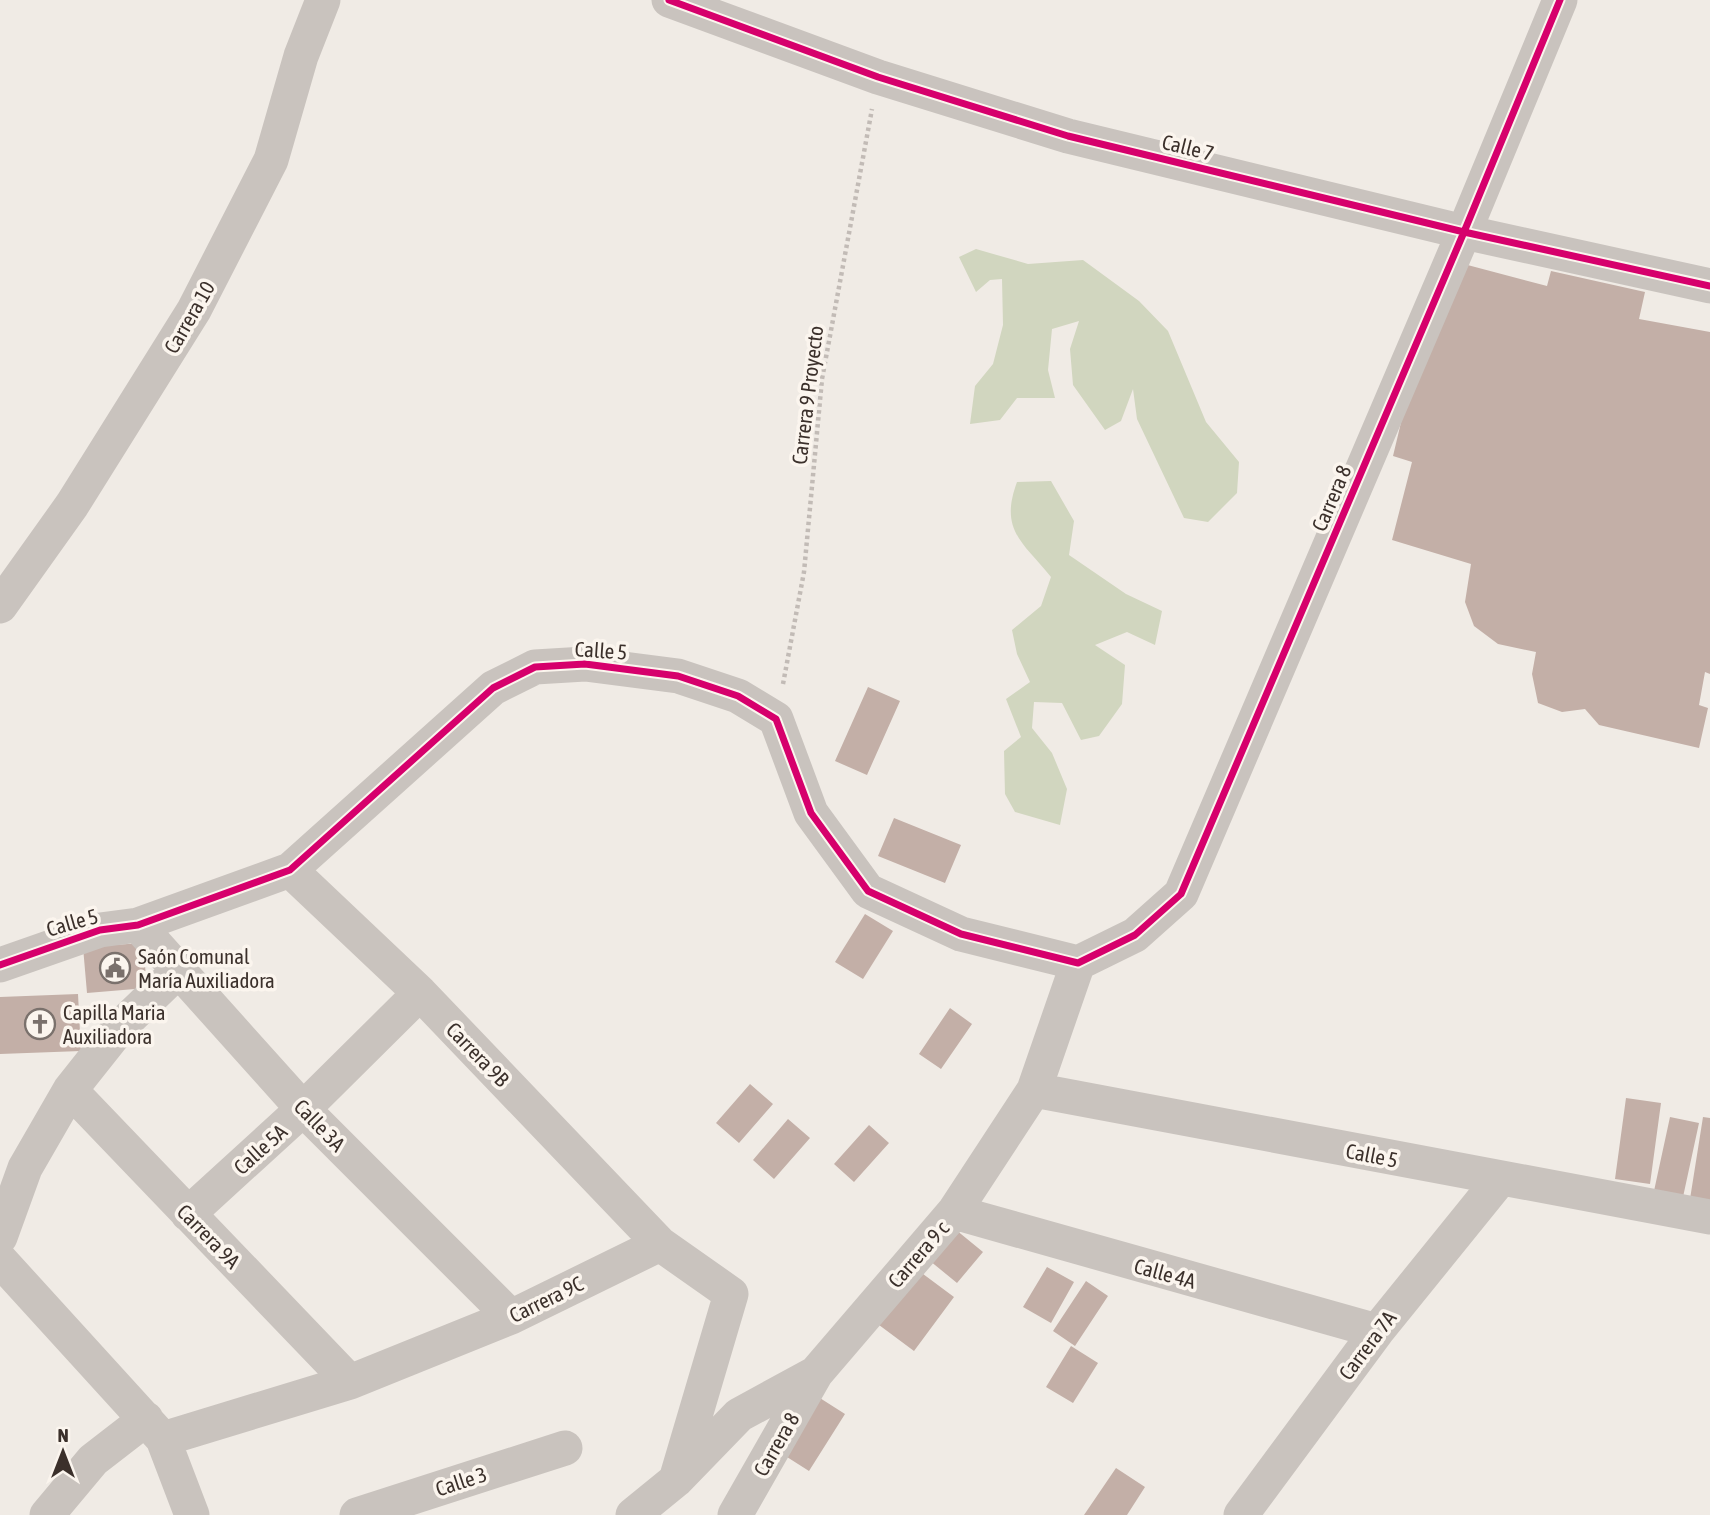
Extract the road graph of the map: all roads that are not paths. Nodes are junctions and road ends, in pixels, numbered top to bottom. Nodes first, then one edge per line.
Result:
1 (323, 0) edge
2 (669, 0) edge
3 (1560, 0) edge
4 (1464, 232) junction
5 (1710, 286) edge
6 (0, 606) edge
7 (290, 870) junction
8 (138, 925) junction
9 (1077, 963) junction
10 (0, 965) edge
11 (178, 971) junction
12 (420, 993) junction
13 (70, 1090) junction
14 (1034, 1090) junction
15 (303, 1109) junction
16 (1500, 1179) junction
17 (954, 1212) junction
18 (188, 1214) junction
19 (1710, 1217) edge
20 (0, 1237) edge
21 (660, 1244) junction
22 (0, 1260) edge
23 (511, 1317) junction
24 (1377, 1331) junction
25 (816, 1373) junction
26 (350, 1382) junction
27 (154, 1429) junction
28 (565, 1448) dead end
29 (676, 1480) junction
30 (47, 1515) edge
31 (192, 1515) edge
32 (358, 1515) edge
33 (633, 1515) edge
34 (735, 1515) edge
35 (1241, 1515) edge

1 - 6 street, Carrera 10
2 - 4 street, Calle 7
3 - 4 street, Carrera 8
4 - 5 street, Calle 7
4 - 9 street, Carrera 8
7 - 8 street, Calle 5
7 - 9 street, Calle 5
7 - 12 street, Carrera 9B
8 - 10 street, Calle 5
8 - 11 street, Calle 3A
9 - 14 street, Carrera 9 c
11 - 13 street
11 - 15 street, Calle 3A
12 - 15 street, Calle 5A
12 - 21 street, Carrera 9B
13 - 18 street, Carrera 9A
13 - 20 street
14 - 16 street, Calle 5
14 - 17 street, Carrera 9 c
15 - 18 street, Calle 5A
15 - 23 street, Calle 3A
16 - 19 street, Calle 5
16 - 24 street, Carrera 7A
17 - 24 street, Calle 4A
17 - 25 street, Carrera 9 c
18 - 26 street, Carrera 9A
21 - 23 street, Carrera 9C
21 - 29 street
22 - 27 street
23 - 26 street, Carrera 9C
24 - 35 street, Carrera 7A
25 - 29 street, Carrera 9 c
25 - 34 street, Carrera 8
26 - 27 street, Carrera 9C
27 - 30 street, Carrera 9C
27 - 31 street
28 - 32 street, Calle 3
29 - 33 street, Carrera 9 c

